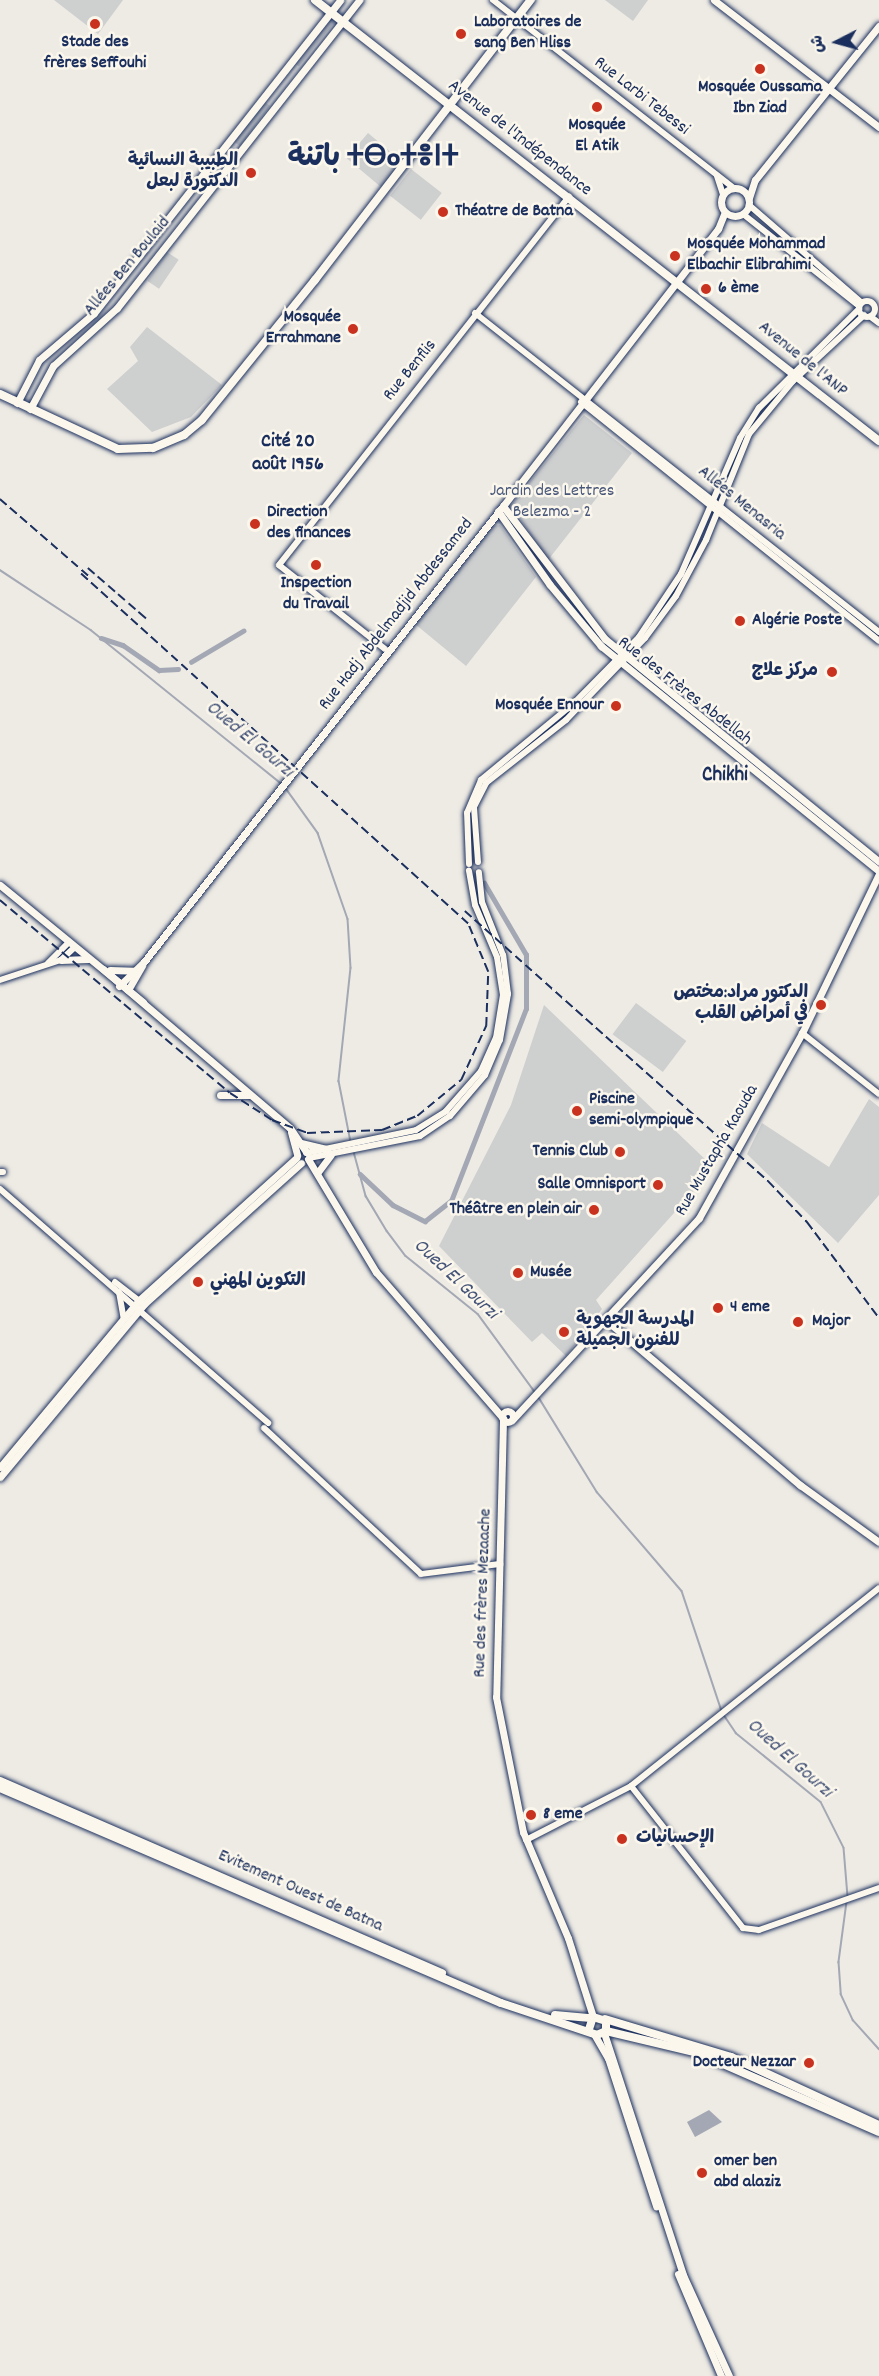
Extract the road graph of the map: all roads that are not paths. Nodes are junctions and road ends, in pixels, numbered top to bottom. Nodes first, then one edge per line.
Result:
1 (315, 0) edge
2 (340, 0) edge
3 (359, 0) edge
4 (493, 0) edge
5 (531, 0) edge
6 (714, 0) edge
7 (331, 12) junction
8 (517, 18) junction
9 (343, 21) junction
10 (879, 26) edge
11 (828, 88) junction
12 (451, 105) junction
13 (879, 127) edge
14 (715, 173) junction
15 (755, 180) junction
16 (736, 188) junction
17 (723, 195) junction
18 (569, 196) junction
19 (749, 202) junction
20 (724, 212) junction
21 (739, 215) junction
22 (718, 229) junction
23 (678, 280) junction
24 (860, 306) junction
25 (475, 313) junction
26 (872, 315) edge
27 (879, 323) edge
28 (822, 349) junction
29 (795, 374) junction
30 (0, 394) edge
31 (583, 400) junction
32 (18, 403) junction
33 (30, 409) junction
34 (879, 441) edge
35 (718, 503) junction
36 (500, 508) junction
37 (717, 513) junction
38 (879, 632) edge
39 (879, 641) edge
40 (385, 649) junction
41 (623, 659) junction
42 (478, 862) junction
43 (879, 862) edge
44 (469, 868) junction
45 (479, 872) junction
46 (879, 873) edge
47 (0, 885) edge
48 (72, 944) junction
49 (90, 959) junction
50 (61, 960) junction
51 (48, 963) junction
52 (106, 970) junction
53 (137, 972) junction
54 (0, 980) edge
55 (121, 984) junction
56 (128, 990) junction
57 (140, 996) junction
58 (144, 1005) junction
59 (802, 1034) junction
60 (879, 1094) edge
61 (220, 1095) dead end
62 (251, 1096) junction
63 (290, 1129) junction
64 (301, 1143) junction
65 (369, 1146) junction
66 (329, 1152) junction
67 (303, 1158) junction
68 (320, 1175) junction
69 (0, 1189) edge
70 (104, 1276) junction
71 (117, 1289) junction
72 (139, 1304) junction
73 (124, 1320) junction
74 (606, 1320) junction
75 (490, 1402) junction
76 (529, 1407) junction
77 (509, 1412) junction
78 (507, 1420) junction
79 (0, 1467) edge
80 (0, 1477) edge
81 (879, 1542) edge
82 (500, 1564) junction
83 (879, 1588) edge
84 (0, 1781) edge
85 (631, 1786) junction
86 (0, 1788) edge
87 (526, 1840) junction
88 (879, 1888) edge
89 (597, 2017) junction
90 (591, 2032) junction
91 (605, 2032) junction
92 (879, 2125) edge
93 (879, 2132) edge
94 (721, 2376) edge
95 (729, 2376) edge

1 - 7 main road, Avenue de l'Indépendance
2 - 7 main road, Allées Ben Boulaid
3 - 9 main road, Allées Ben Boulaid
4 - 8 street, Rue Larbi Tebessi
5 - 8 main road
6 - 11 main road
7 - 9 main road, Avenue de l'Indépendance
7 - 32 main road, Allées Ben Boulaid
8 - 12 main road
8 - 14 street, Rue Larbi Tebessi
9 - 12 main road, Avenue de l'Indépendance
9 - 33 main road, Allées Ben Boulaid
10 - 11 main road
11 - 13 main road
11 - 15 main road
12 - 18 main road, Avenue de l'Indépendance
12 - 33 main road
14 - 16 street, Rue Larbi Tebessi
14 - 17 street
15 - 16 main road
15 - 19 main road
16 - 17 main road
16 - 19 main road
17 - 20 main road
18 - 23 main road, Avenue de l'Indépendance
18 - 25 street, Rue Benflis
19 - 21 main road
19 - 24 street
20 - 21 main road
20 - 22 main road, Rue Hadj Abdelmadjid Abdessamed
21 - 22 main road, Rue Hadj Abdelmadjid Abdessamed
21 - 24 street
22 - 23 main road, Rue Hadj Abdelmadjid Abdessamed
23 - 29 main road, Avenue de l'ANP
23 - 31 main road, Rue Hadj Abdelmadjid Abdessamed
24 - 26 street
24 - 26 street
24 - 28 street
25 - 31 street
25 - 40 street, Rue Benflis
26 - 27 street
26 - 28 street
28 - 29 street
29 - 34 main road, Avenue de l'ANP
29 - 35 street
30 - 32 main road
31 - 35 street, Allées Menasria
31 - 36 main road, Rue Hadj Abdelmadjid Abdessamed
31 - 37 street, Allées Menasria
32 - 33 main road
35 - 37 street
35 - 38 street, Allées Menasria
36 - 40 main road, Rue Hadj Abdelmadjid Abdessamed
36 - 41 main road, Rue des Frères Abdellah
37 - 39 street, Allées Menasria
37 - 41 street
40 - 53 main road, Rue Hadj Abdelmadjid Abdessamed
41 - 42 street
41 - 43 main road, Rue des Frères Abdellah
41 - 44 street
41 - 46 main road, Rue des Frères Abdellah
42 - 44 street
42 - 45 street
44 - 45 street
44 - 65 street
45 - 65 street
46 - 59 main road, Rue Mustapha Kaouda
47 - 48 main road
48 - 49 main road
48 - 50 street
48 - 51 street
49 - 50 main road
49 - 52 main road
50 - 51 street
51 - 54 street
52 - 53 main road
52 - 55 main road
53 - 55 main road
53 - 56 main road
53 - 57 main road
55 - 56 main road
56 - 57 main road
56 - 58 main road
57 - 58 main road
58 - 62 main road
59 - 60 street
59 - 74 main road, Rue Mustapha Kaouda
61 - 62 main road
62 - 63 main road
63 - 64 main road
63 - 67 main road
64 - 66 main road
64 - 67 main road
65 - 66 street
66 - 67 street
66 - 68 main road
67 - 68 main road
67 - 72 main road
68 - 75 main road
69 - 70 street
70 - 71 street
70 - 72 street
71 - 72 street
71 - 73 street
72 - 73 main road
72 - 80 main road
72 - 82 street
73 - 79 main road
74 - 76 main road, Rue Mustapha Kaouda
74 - 81 main road
75 - 77 main road
75 - 78 main road
76 - 77 main road
76 - 78 main road, Rue Mustapha Kaouda
77 - 78 main road
78 - 82 main road, Rue des frères Mezaache
82 - 87 main road, Rue des frères Mezaache
83 - 85 street
84 - 89 highway, Evitement Ouest de Batna
85 - 87 street
85 - 88 street
86 - 90 highway, Evitement Ouest de Batna
87 - 89 main road, Rue des frères Mezaache
89 - 90 highway
89 - 91 highway
89 - 92 highway, Evitement Ouest de Batna
90 - 91 highway
90 - 94 main road
91 - 93 highway
91 - 95 main road

